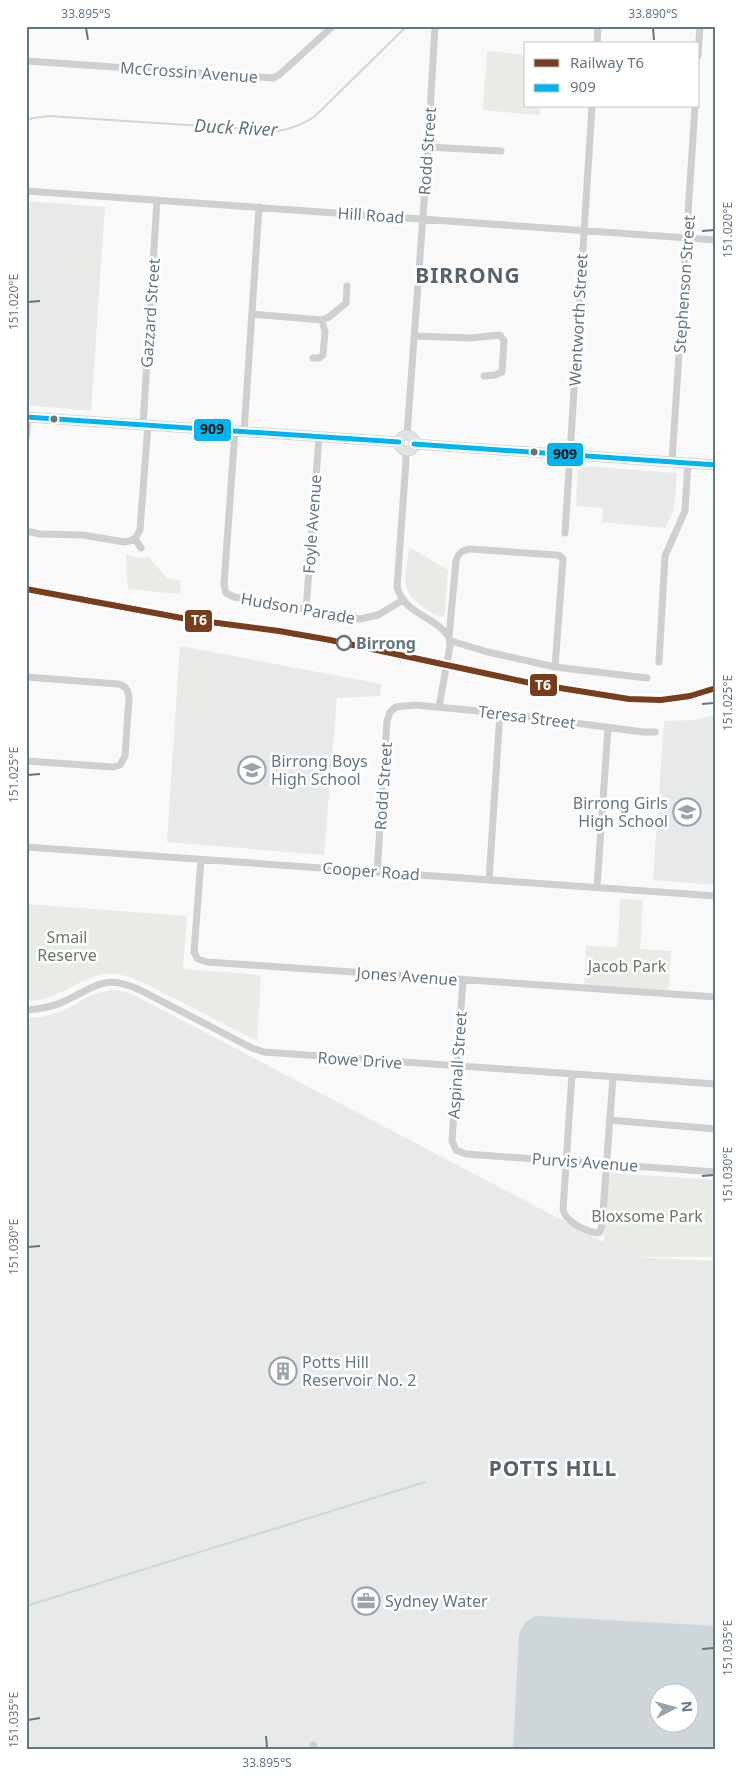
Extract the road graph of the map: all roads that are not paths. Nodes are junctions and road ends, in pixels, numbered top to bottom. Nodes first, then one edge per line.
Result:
1 (333, 26) edge
2 (435, 26) edge
3 (598, 26) edge
4 (700, 26) edge
5 (597, 42) edge
6 (699, 42) edge
7 (26, 61) edge
8 (592, 108) edge
9 (695, 108) edge
10 (428, 147) junction
11 (501, 151) dead end
12 (26, 191) edge
13 (157, 200) junction
14 (259, 207) junction
15 (422, 218) junction
16 (584, 231) junction
17 (687, 238) junction
18 (716, 240) edge
19 (347, 286) dead end
20 (252, 314) junction
21 (322, 320) junction
22 (414, 336) junction
23 (313, 358) dead end
24 (484, 376) dead end
25 (27, 417) edge
26 (145, 425) junction
27 (240, 432) junction
28 (407, 435) junction
29 (319, 437) junction
30 (26, 439) edge
31 (399, 442) junction
32 (414, 444) junction
33 (405, 451) junction
34 (570, 455) junction
35 (672, 462) junction
36 (688, 463) junction
37 (716, 465) edge
38 (26, 531) edge
39 (565, 534) dead end
40 (135, 539) junction
41 (141, 548) dead end
42 (403, 600) junction
43 (306, 610) junction
44 (450, 639) junction
45 (659, 662) dead end
46 (555, 667) junction
47 (26, 678) edge
48 (647, 678) dead end
49 (400, 706) joint
50 (438, 707) junction
51 (500, 713) junction
52 (608, 728) junction
53 (655, 732) dead end
54 (26, 761) edge
55 (26, 847) edge
56 (201, 860) junction
57 (377, 872) junction
58 (489, 880) junction
59 (597, 887) junction
60 (716, 896) edge
61 (463, 980) junction
62 (716, 997) edge
63 (26, 1010) edge
64 (457, 1066) junction
65 (572, 1074) junction
66 (613, 1077) junction
67 (716, 1084) edge
68 (609, 1120) junction
69 (716, 1128) edge
70 (456, 1150) joint
71 (566, 1161) junction
72 (606, 1164) junction
73 (716, 1172) edge

1 - 7 street, McCrossin Avenue
2 - 10 street, Rodd Street
3 - 5 street
4 - 6 street
8 - 16 street, Wentworth Street
9 - 17 street, Stephenson Street
10 - 11 street
10 - 15 street, Rodd Street
12 - 13 street, Hill Road
13 - 14 street, Hill Road
13 - 26 street, Gazzard Street
14 - 15 street, Hill Road
14 - 20 street
15 - 16 street, Hill Road
15 - 22 street, Rodd Street
16 - 17 street, Hill Road
16 - 34 street, Wentworth Street
17 - 18 street, Hill Road
17 - 35 street, Stephenson Street
19 - 21 street
20 - 21 street
20 - 27 street
21 - 23 street
22 - 24 street
22 - 28 street, Rodd Street
25 - 26 main road
25 - 30 street
26 - 27 main road
26 - 40 street, Gazzard Street
27 - 29 main road
27 - 43 street, Hudson Parade
28 - 31 main road
28 - 32 main road
29 - 31 main road
29 - 43 street, Foyle Avenue
31 - 33 main road
32 - 33 main road
32 - 34 main road
33 - 42 street
34 - 35 main road
34 - 39 street, Wentworth Street
35 - 36 main road
36 - 37 main road
36 - 45 street
38 - 40 street
40 - 41 street
42 - 43 street, Hudson Parade
42 - 44 street
44 - 46 street
44 - 46 street
44 - 50 street
46 - 48 street
47 - 54 street
49 - 50 street, Teresa Street
49 - 57 street, Rodd Street
50 - 51 street, Teresa Street
51 - 52 street, Teresa Street
51 - 58 street
52 - 53 street, Teresa Street
52 - 59 street
55 - 56 street, Cooper Road
56 - 57 street, Cooper Road
56 - 61 street, Jones Avenue
57 - 58 street, Cooper Road
58 - 59 street, Cooper Road
59 - 60 street, Cooper Road
61 - 62 street, Jones Avenue
61 - 64 street, Aspinall Street
63 - 64 street, Rowe Drive
64 - 65 street, Rowe Drive
64 - 70 street, Aspinall Street
65 - 66 street, Rowe Drive
65 - 71 street
66 - 67 street, Rowe Drive
66 - 68 street
68 - 69 street
68 - 72 street
70 - 71 street, Purvis Avenue
71 - 72 street, Purvis Avenue
71 - 72 street
72 - 73 street, Purvis Avenue

